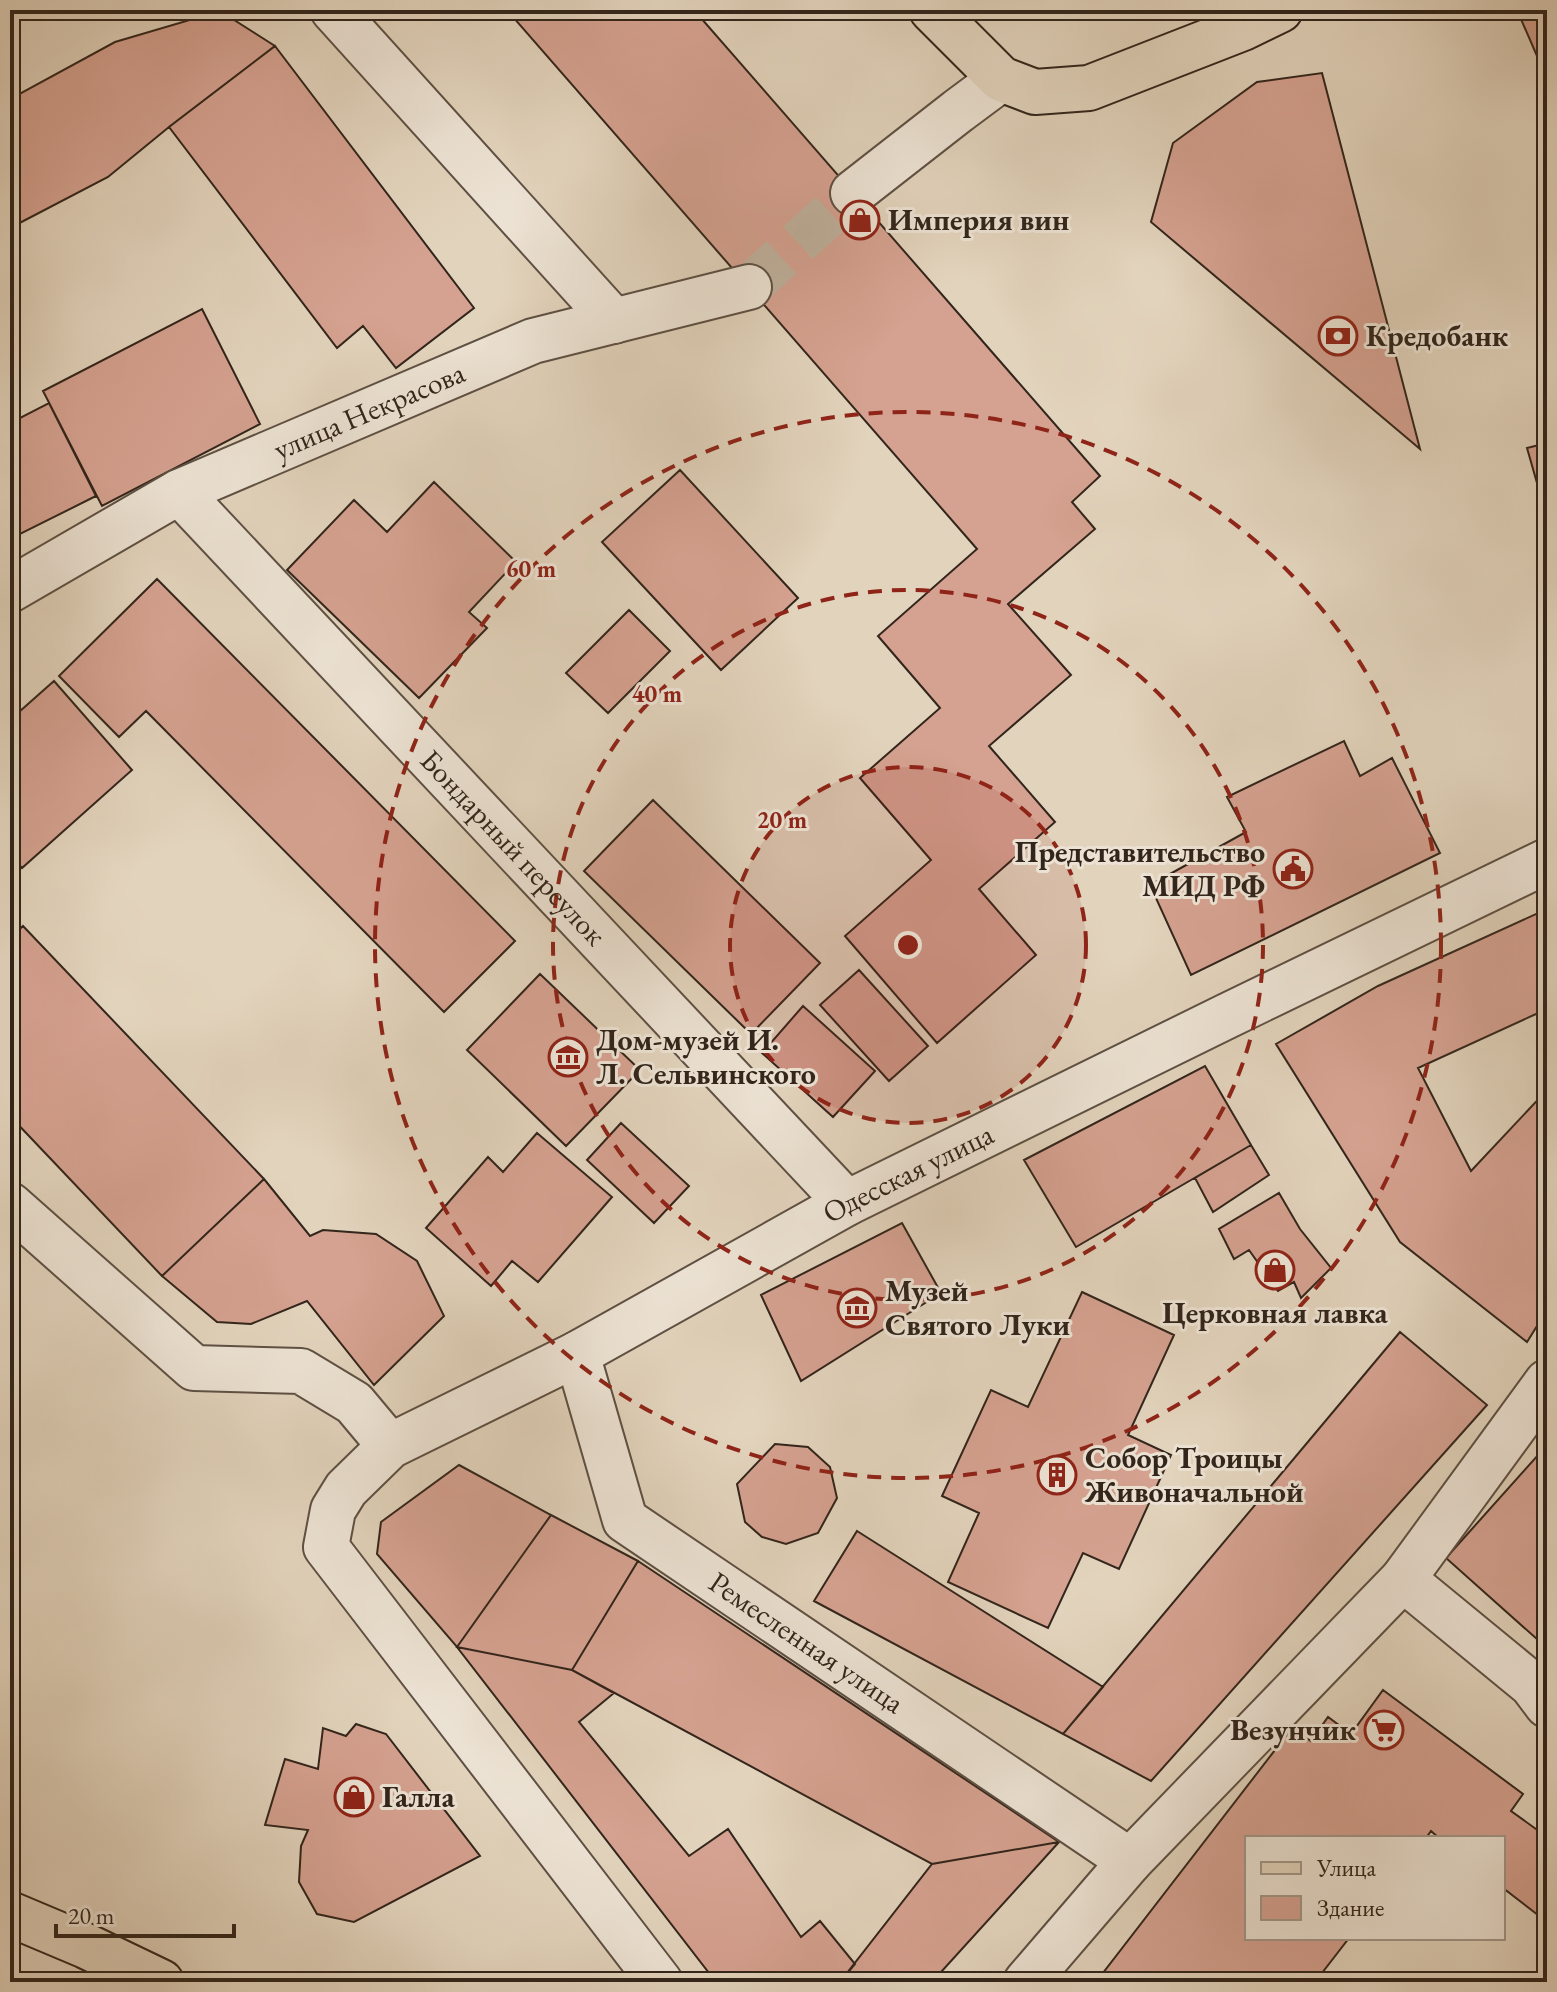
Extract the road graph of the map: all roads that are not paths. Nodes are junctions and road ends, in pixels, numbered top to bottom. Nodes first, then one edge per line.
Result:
1 (333, 10) edge
2 (932, 10) edge
3 (1255, 16) edge
4 (1001, 79) junction
5 (853, 193) tunnel mouth
6 (749, 287) tunnel mouth
7 (614, 321) junction
8 (179, 492) junction
9 (10, 590) edge
10 (1547, 861) edge
11 (847, 1203) junction
12 (10, 1205) edge
13 (577, 1354) junction
14 (1547, 1382) edge
15 (390, 1446) junction
16 (1403, 1579) junction
17 (1547, 1705) edge
18 (1130, 1861) junction
19 (10, 1914) edge
20 (161, 1982) edge
21 (660, 1982) edge
22 (1026, 1982) edge

1 - 7 street
2 - 4 main road
3 - 4 main road
4 - 5 street
6 - 7 street, улица Некрасова
7 - 8 street, улица Некрасова
8 - 9 street, улица Некрасова
8 - 11 street, Бондарный переулок
10 - 11 street, Одесская улица
11 - 13 street, Одесская улица
12 - 15 street
13 - 15 street, Одесская улица
13 - 18 street, Ремесленная улица
14 - 16 street
15 - 21 street, Одесская улица
16 - 17 street
16 - 18 street
18 - 22 street
19 - 20 main road

